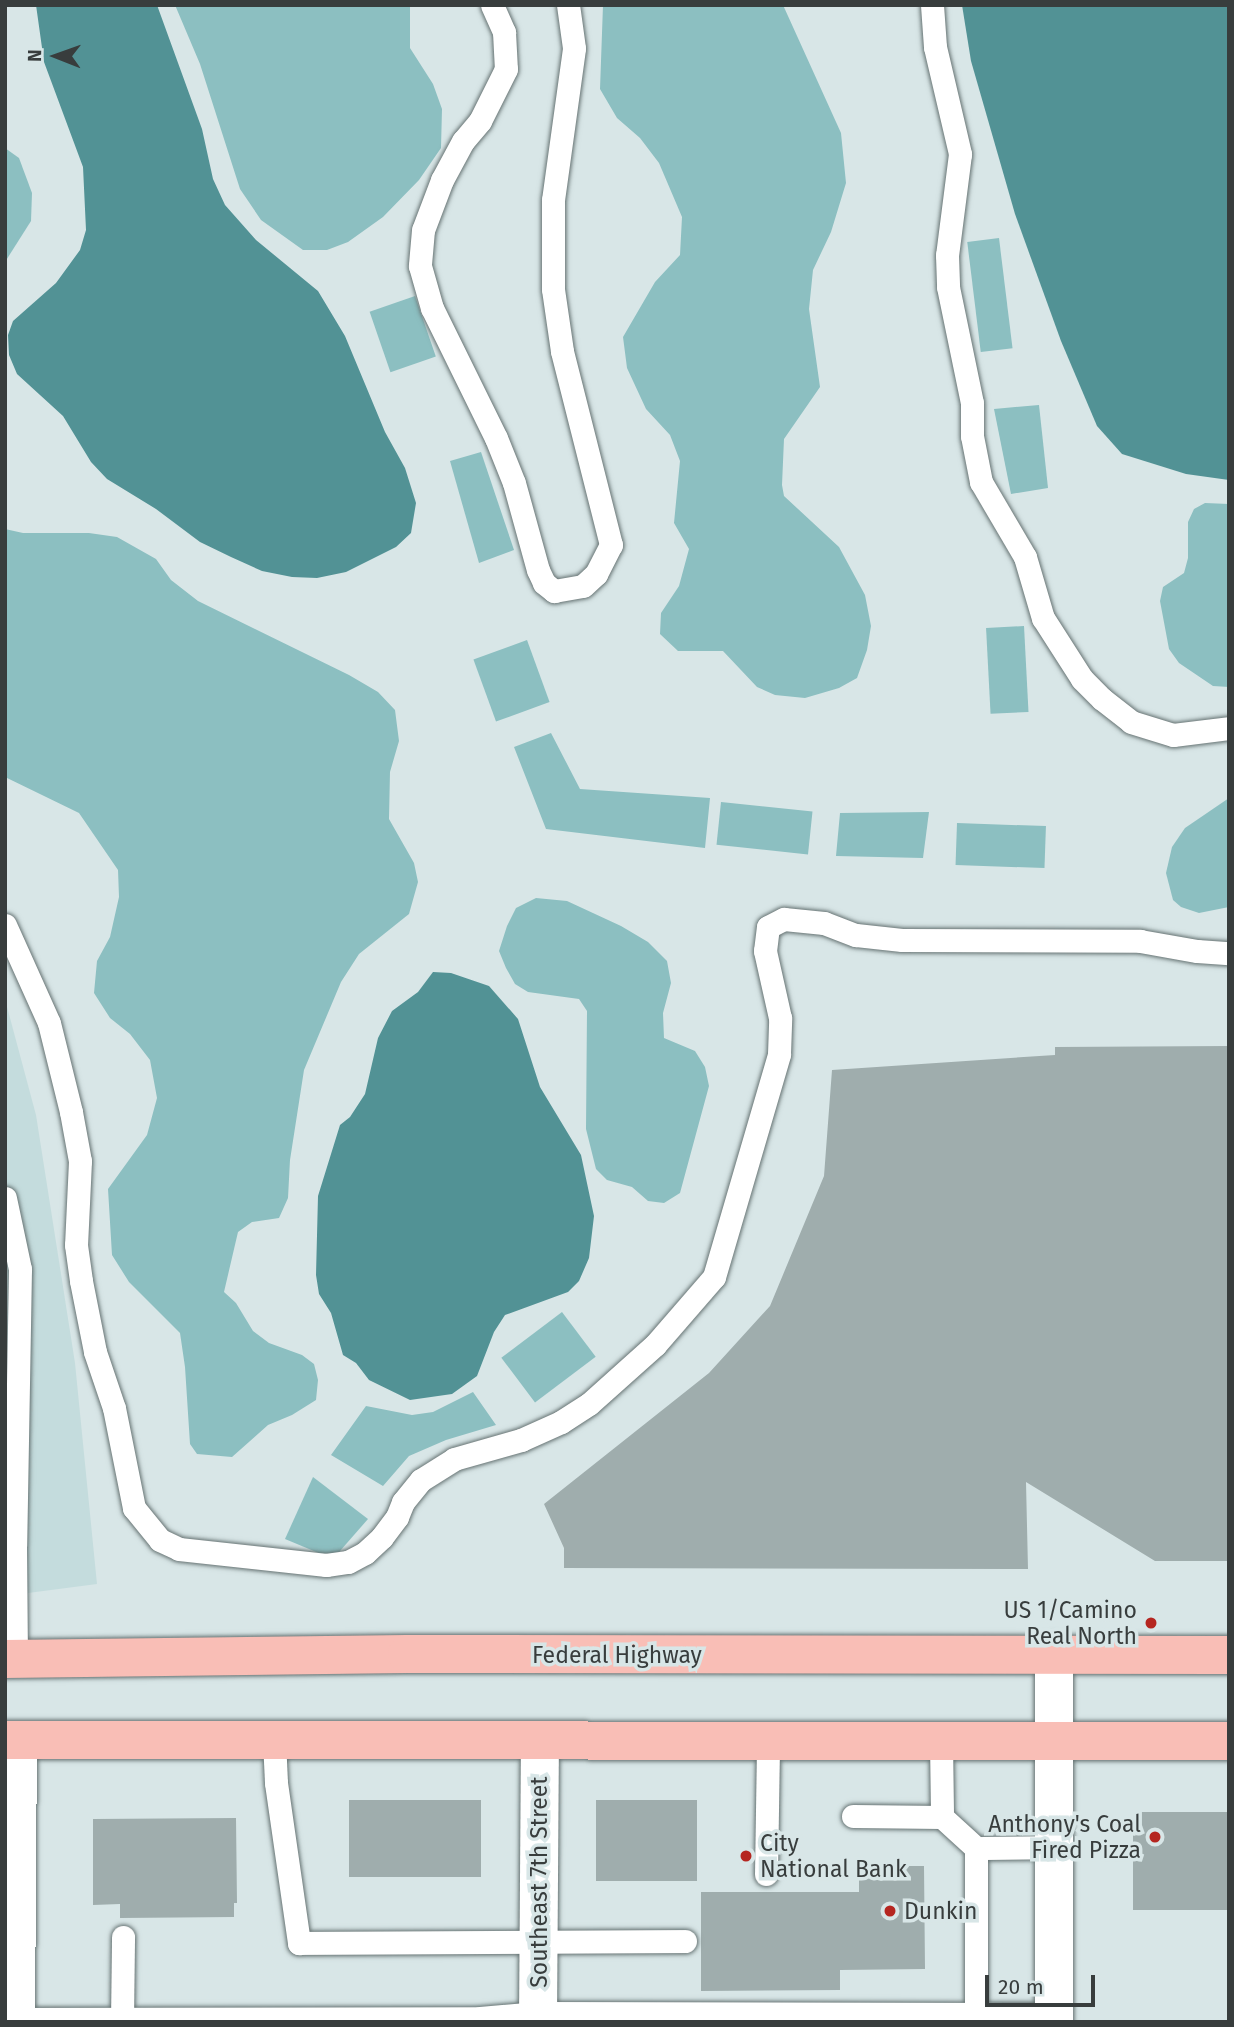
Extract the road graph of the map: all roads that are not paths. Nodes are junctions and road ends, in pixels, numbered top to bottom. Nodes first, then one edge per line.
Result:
1 (492, 5) edge
2 (568, 5) edge
3 (932, 5) edge
4 (1229, 728) edge
5 (5, 925) edge
6 (1229, 953) edge
7 (5, 1198) edge
8 (10, 1545) edge
9 (1054, 1653) junction
10 (1229, 1655) edge
11 (11, 1659) edge
12 (12, 1740) edge
13 (274, 1740) junction
14 (540, 1741) junction
15 (768, 1741) junction
16 (941, 1741) junction
17 (1054, 1741) junction
18 (1229, 1741) edge
19 (853, 1816) dead end
20 (942, 1817) junction
21 (1054, 1847) junction
22 (976, 1848) junction
23 (766, 1874) dead end
24 (123, 1937) dead end
25 (685, 1941) dead end
26 (539, 1942) junction
27 (976, 2014) junction
28 (538, 2017) edge
29 (1054, 2018) edge
30 (13, 2020) edge
31 (121, 2020) edge
32 (341, 2020) edge

1 - 2 lane
3 - 4 lane
5 - 6 lane
7 - 8 lane
8 - 11 lane
9 - 10 main road, Federal Highway
9 - 11 main road, Federal Highway
9 - 17 street
12 - 13 main road
12 - 30 street
13 - 14 main road
13 - 26 lane
14 - 15 main road
14 - 26 street, Southeast 7th Street
15 - 16 main road
15 - 23 lane
16 - 17 main road
16 - 20 lane
17 - 18 main road
17 - 21 street
19 - 20 lane
20 - 22 lane
21 - 22 lane
21 - 29 street
22 - 27 lane
24 - 31 lane
25 - 26 lane
26 - 28 street, Southeast 7th Street
27 - 28 lane
27 - 29 lane
28 - 32 lane
30 - 31 lane
31 - 32 lane

